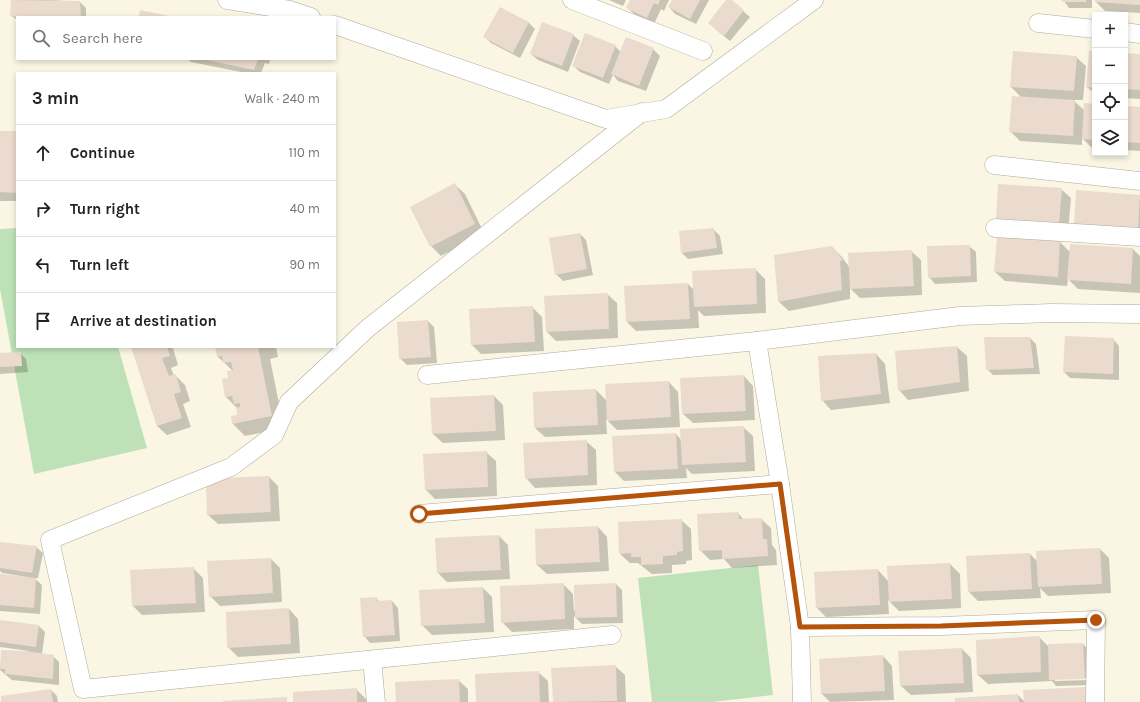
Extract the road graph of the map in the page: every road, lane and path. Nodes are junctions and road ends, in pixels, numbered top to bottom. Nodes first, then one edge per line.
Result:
1 (227, 0) edge
2 (572, 0) edge
3 (814, 0) edge
4 (308, 16) edge
5 (1038, 24) dead end
6 (336, 25) edge
7 (1092, 29) edge
8 (1128, 32) edge
9 (1140, 34) edge
10 (703, 51) dead end
11 (642, 112) junction
12 (994, 165) dead end
13 (1140, 181) edge
14 (995, 228) dead end
15 (1140, 237) edge
16 (1140, 310) edge
17 (757, 341) junction
18 (427, 375) dead end
19 (780, 484) junction
20 (419, 514) dead end
21 (800, 627) junction
22 (612, 635) dead end
23 (372, 660) junction
24 (376, 702) edge
25 (802, 702) edge
26 (1095, 702) edge

1 - 4 street
2 - 10 street
3 - 11 street
5 - 7 street
6 - 11 street
8 - 9 street
11 - 23 street
12 - 13 street
14 - 15 street
16 - 17 street
17 - 18 street
17 - 19 street
19 - 20 street
19 - 21 street
21 - 25 street
21 - 26 street
22 - 23 street
23 - 24 street

